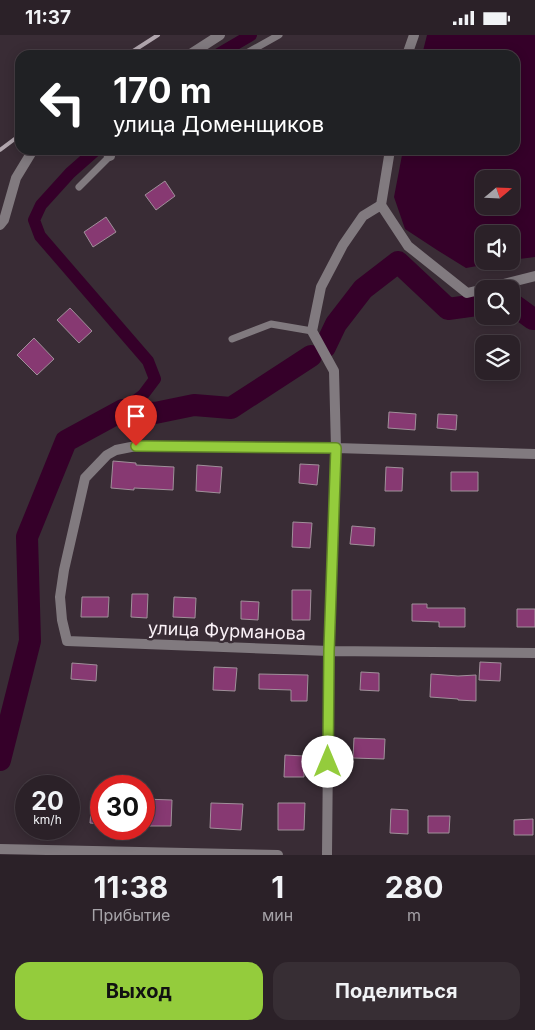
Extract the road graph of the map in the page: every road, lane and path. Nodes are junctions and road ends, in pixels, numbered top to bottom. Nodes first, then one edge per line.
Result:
1 (220, 35) edge
2 (279, 35) edge
3 (414, 35) edge
4 (197, 50) edge
5 (252, 50) edge
6 (409, 50) edge
7 (30, 155) edge
8 (107, 155) edge
9 (389, 155) edge
10 (80, 187) dead end
11 (381, 205) junction
12 (0, 225) edge
13 (535, 276) edge
14 (519, 280) edge
15 (475, 291) edge
16 (312, 331) junction
17 (232, 339) dead end
18 (336, 448) junction
19 (535, 454) edge
20 (329, 651) junction
21 (535, 653) edge
22 (0, 849) edge
23 (278, 855) edge
24 (327, 855) edge

1 - 4 street
2 - 5 lane
3 - 6 street
7 - 12 street
8 - 10 lane
9 - 11 street
11 - 15 street
11 - 16 street
13 - 14 street
16 - 17 lane
16 - 18 street
18 - 19 street
18 - 20 street
18 - 20 street, улица Фурманова
20 - 21 street, улица Фурманова
20 - 24 street
22 - 23 street

